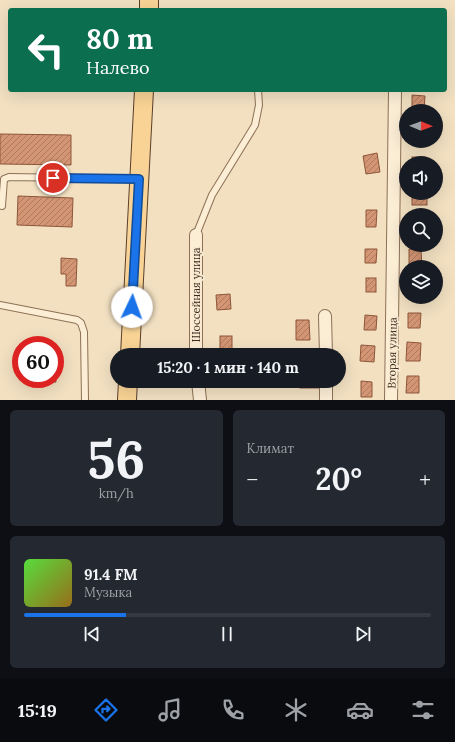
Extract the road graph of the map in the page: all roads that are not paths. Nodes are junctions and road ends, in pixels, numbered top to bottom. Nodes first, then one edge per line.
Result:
1 (144, 92) edge
2 (258, 92) edge
3 (395, 92) edge
4 (139, 179) junction
5 (2, 206) dead end
6 (196, 235) joint
7 (0, 305) edge
8 (325, 316) dead end
9 (130, 348) edge
10 (196, 348) edge
11 (326, 348) edge
12 (128, 388) edge
13 (199, 388) edge
14 (326, 388) edge
15 (85, 400) edge
16 (128, 400) edge
17 (200, 400) edge
18 (326, 400) edge
19 (391, 400) edge

1 - 4 main road
2 - 6 lane
3 - 19 street, Вторая улица
4 - 5 lane
4 - 9 main road
6 - 10 street, Шоссейная улица
7 - 15 lane
8 - 11 street
12 - 16 main road
13 - 17 street
14 - 18 street

